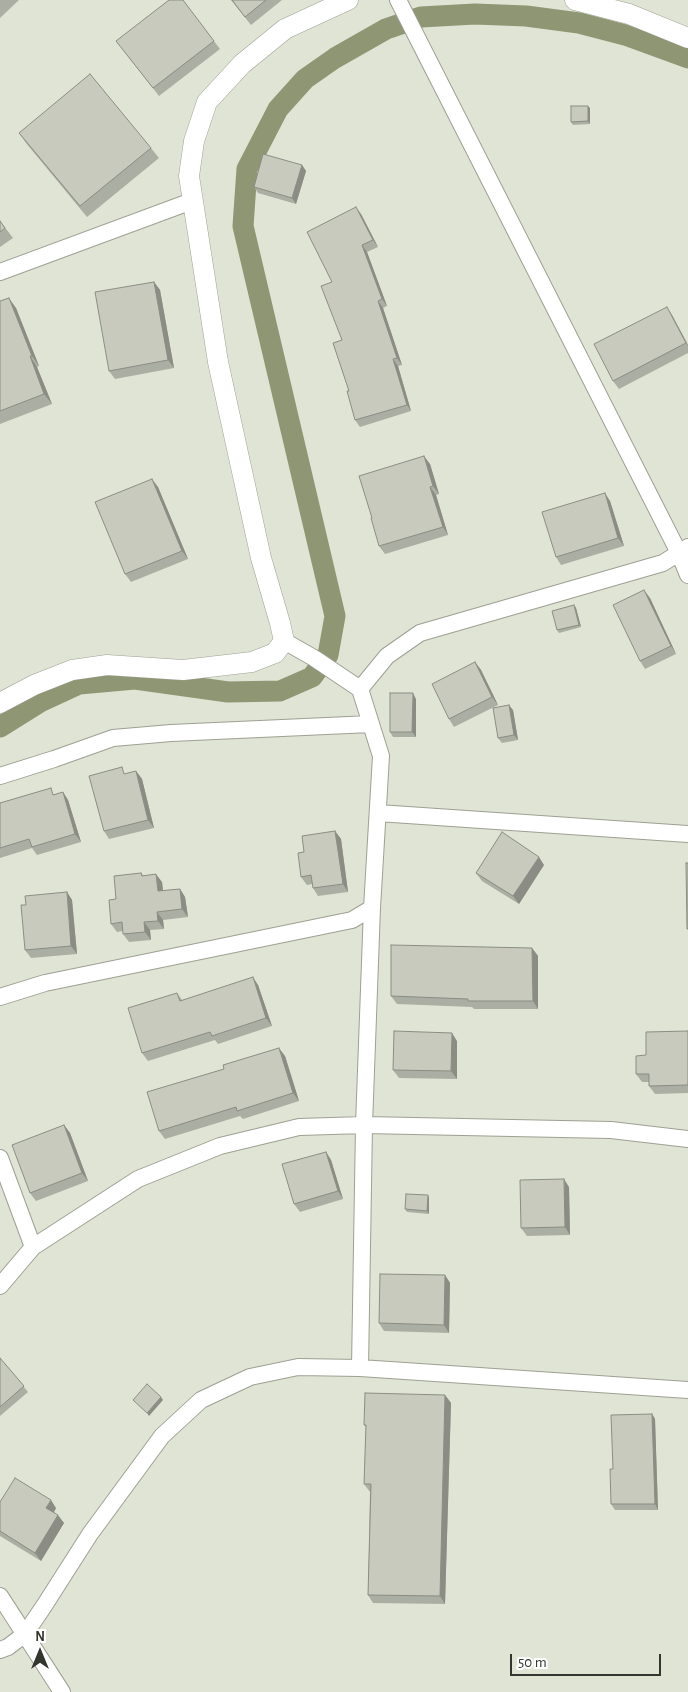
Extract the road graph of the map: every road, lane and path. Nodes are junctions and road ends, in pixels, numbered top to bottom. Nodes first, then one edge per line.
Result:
1 (348, 0) edge
2 (398, 0) edge
3 (575, 0) edge
4 (688, 38) edge
5 (192, 201) junction
6 (0, 272) edge
7 (683, 550) edge
8 (688, 574) edge
9 (284, 641) junction
10 (360, 690) junction
11 (0, 703) edge
12 (371, 724) junction
13 (0, 776) edge
14 (378, 813) junction
15 (688, 834) edge
16 (372, 908) junction
17 (0, 996) edge
18 (364, 1125) junction
19 (688, 1139) edge
20 (0, 1158) edge
21 (33, 1247) junction
22 (0, 1286) edge
23 (360, 1368) junction
24 (688, 1390) edge
25 (0, 1596) edge
26 (25, 1634) junction
27 (0, 1650) edge
28 (62, 1692) edge

1 - 5 street
2 - 7 street
3 - 4 street
5 - 6 street
5 - 9 street
7 - 8 street
7 - 10 street
9 - 10 street
9 - 11 street
10 - 12 street
12 - 13 street
12 - 14 street
14 - 15 street
14 - 16 street
16 - 17 street
16 - 18 street
18 - 19 street
18 - 21 street
18 - 23 street
20 - 21 street
21 - 22 street
23 - 24 street
23 - 26 street
25 - 26 street
26 - 27 street
26 - 28 street

